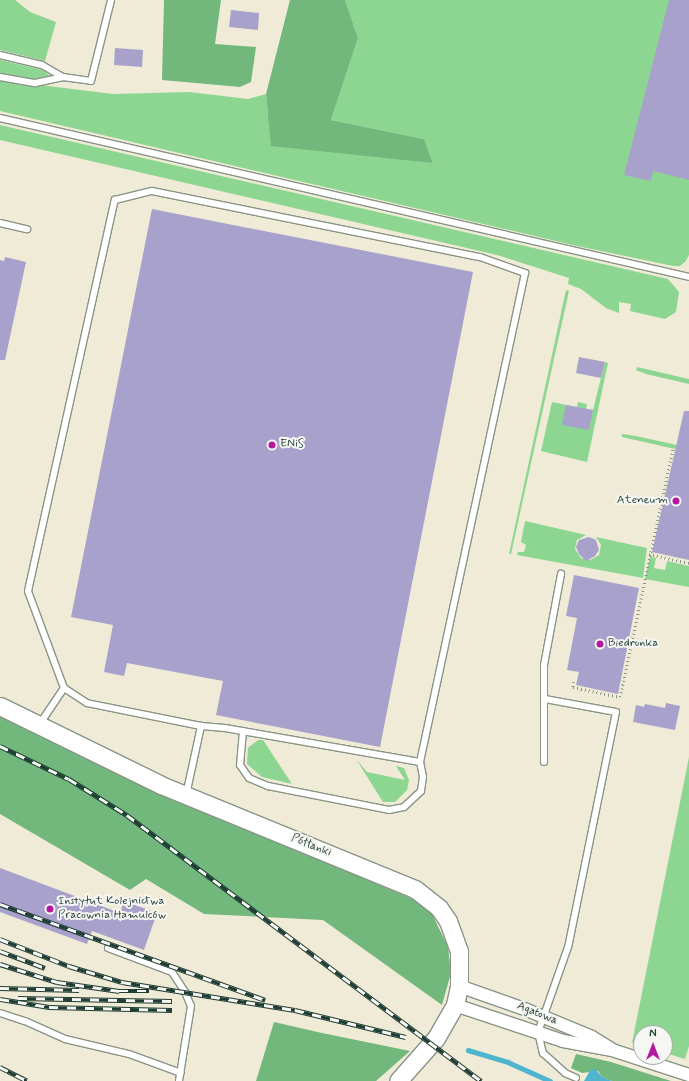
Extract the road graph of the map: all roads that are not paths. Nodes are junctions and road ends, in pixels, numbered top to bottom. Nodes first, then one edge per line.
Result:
1 (111, 0) edge
2 (0, 55) edge
3 (62, 77) junction
4 (0, 78) edge
5 (0, 118) edge
6 (0, 223) edge
7 (28, 229) dead end
8 (689, 277) edge
9 (562, 574) dead end
10 (64, 688) junction
11 (546, 699) junction
12 (0, 706) edge
13 (38, 726) junction
14 (201, 726) junction
15 (243, 731) junction
16 (420, 762) junction
17 (544, 762) dead end
18 (186, 796) junction
19 (108, 948) dead end
20 (459, 986) junction
21 (455, 1005) junction
22 (0, 1013) edge
23 (543, 1017) junction
24 (538, 1032) junction
25 (612, 1050) junction
26 (181, 1073) junction
27 (689, 1075) edge
28 (576, 1078) dead end
29 (401, 1080) edge
30 (180, 1081) edge

1 - 3 lane
2 - 3 lane
3 - 4 lane
5 - 8 lane
6 - 7 lane
9 - 11 lane
10 - 13 lane
10 - 14 lane
10 - 16 lane
11 - 17 lane
11 - 23 lane
12 - 13 street, Półłanki
13 - 18 street, Półłanki
14 - 15 lane
14 - 18 lane
15 - 16 lane
15 - 16 lane
18 - 20 street, Półłanki
19 - 26 lane
20 - 21 street, Półłanki
20 - 23 street, Agatowa
21 - 24 street, Agatowa
21 - 29 street, Półłanki
22 - 26 lane
23 - 24 lane
23 - 25 street, Agatowa
24 - 25 street, Agatowa
24 - 28 lane
25 - 27 street, Agatowa
26 - 30 lane

